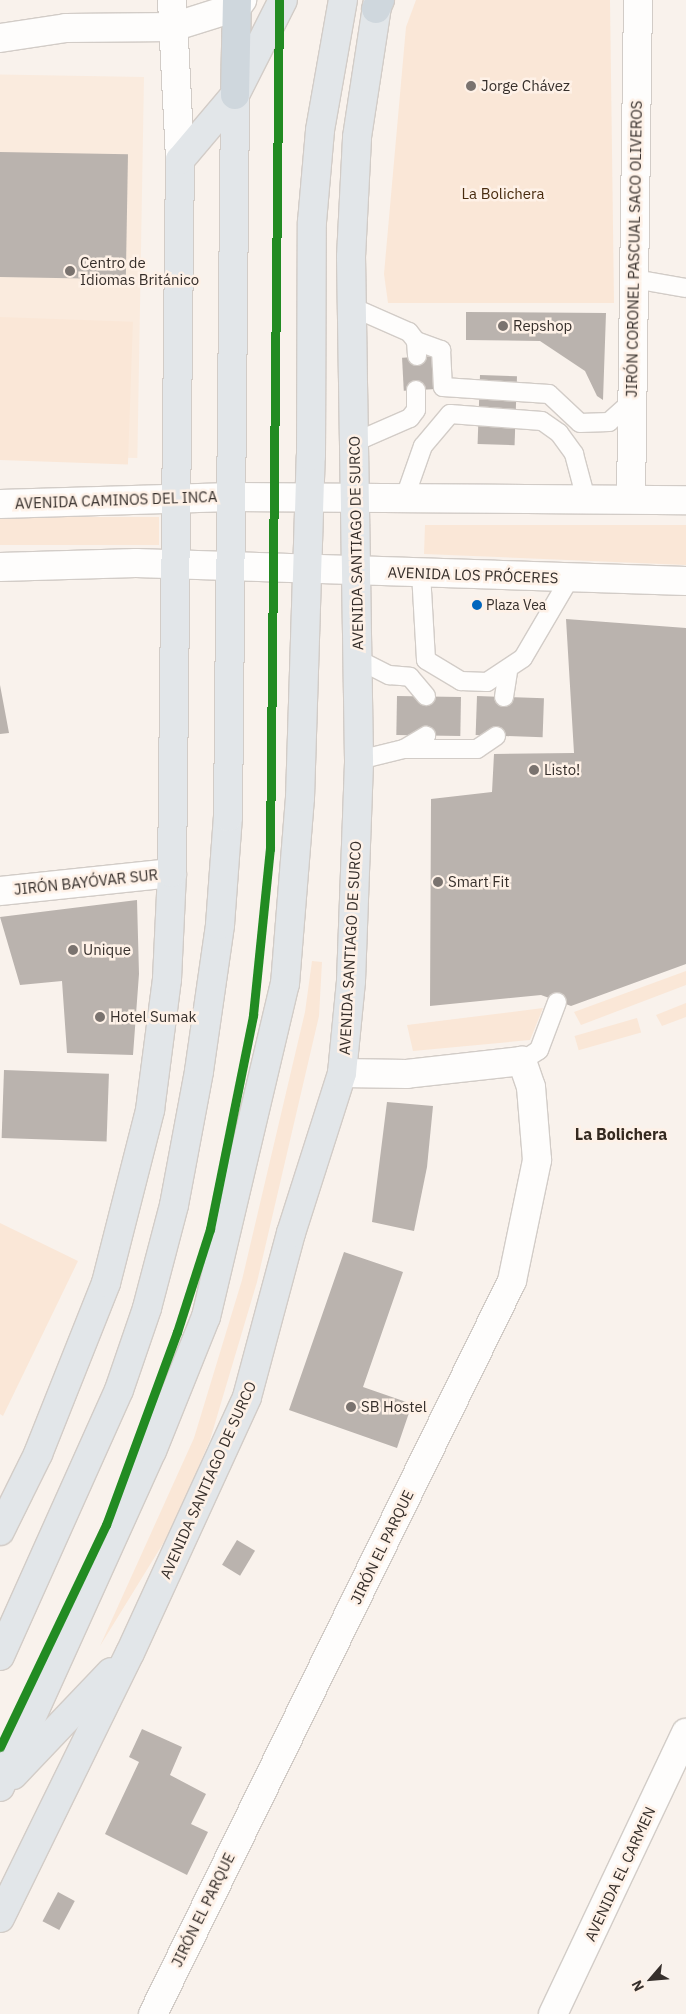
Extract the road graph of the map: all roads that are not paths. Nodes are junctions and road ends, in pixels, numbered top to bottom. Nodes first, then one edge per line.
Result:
1 (172, 0) edge
2 (283, 0) edge
3 (343, 0) edge
4 (638, 0) edge
5 (239, 2) edge
6 (378, 3) edge
7 (173, 27) junction
8 (0, 38) edge
9 (235, 95) junction
10 (180, 160) junction
11 (634, 279) junction
12 (686, 288) edge
13 (352, 307) junction
14 (416, 390) dead end
15 (631, 402) junction
16 (416, 410) junction
17 (450, 414) junction
18 (574, 421) junction
19 (355, 442) junction
20 (574, 454) junction
21 (405, 497) junction
22 (178, 498) junction
23 (232, 498) junction
24 (309, 498) junction
25 (356, 498) junction
26 (586, 498) junction
27 (631, 499) junction
28 (686, 500) edge
29 (0, 504) edge
30 (177, 565) junction
31 (0, 567) edge
32 (230, 567) junction
33 (306, 570) junction
34 (353, 571) junction
35 (420, 573) junction
36 (570, 578) junction
37 (686, 581) edge
38 (357, 659) junction
39 (426, 660) junction
40 (508, 672) junction
41 (410, 677) junction
42 (426, 696) dead end
43 (504, 697) dead end
44 (426, 736) dead end
45 (496, 736) dead end
46 (404, 748) junction
47 (358, 760) junction
48 (172, 873) junction
49 (0, 891) edge
50 (557, 1002) dead end
51 (522, 1061) junction
52 (342, 1073) junction
53 (0, 1531) edge
54 (130, 1653) junction
55 (0, 1656) edge
56 (686, 1733) edge
57 (0, 1788) edge
58 (0, 1918) edge
59 (153, 2014) edge
60 (553, 2014) edge

1 - 7 street
2 - 9 main road
3 - 24 main road
4 - 11 street, JIRÓN CORONEL PASCUAL SACO OLIVEROS
5 - 7 street
5 - 9 highway
6 - 13 main road, AVENIDA SANTIAGO DE SURCO
7 - 8 street
7 - 10 street
9 - 10 main road
9 - 23 main road
10 - 22 main road
11 - 12 lane
11 - 15 street, JIRÓN CORONEL PASCUAL SACO OLIVEROS
13 - 18 lane
13 - 19 main road, AVENIDA SANTIAGO DE SURCO
14 - 16 lane
15 - 18 lane
15 - 27 street, JIRÓN CORONEL PASCUAL SACO OLIVEROS
16 - 17 lane
16 - 19 lane
17 - 20 lane
17 - 21 lane
18 - 20 lane
19 - 25 main road, AVENIDA SANTIAGO DE SURCO
20 - 26 lane
21 - 25 street
21 - 26 street
22 - 23 street, AVENIDA CAMINOS DEL INCA
22 - 29 street, AVENIDA CAMINOS DEL INCA
22 - 30 main road
23 - 24 street
23 - 32 main road
24 - 25 street
24 - 33 main road
25 - 34 main road, AVENIDA SANTIAGO DE SURCO
26 - 27 street
27 - 28 street
30 - 31 street
30 - 32 street
30 - 48 main road
32 - 33 street, AVENIDA LOS PRÓCERES
32 - 55 main road
33 - 34 street, AVENIDA LOS PRÓCERES
33 - 57 main road
34 - 35 street, AVENIDA LOS PRÓCERES
34 - 38 main road, AVENIDA SANTIAGO DE SURCO
35 - 36 street, AVENIDA LOS PRÓCERES
35 - 39 lane
36 - 37 street, AVENIDA LOS PRÓCERES
36 - 40 lane
38 - 41 lane
38 - 47 main road, AVENIDA SANTIAGO DE SURCO
39 - 40 lane
39 - 41 lane
40 - 43 lane
41 - 42 lane
44 - 46 lane
45 - 46 lane
46 - 47 lane
47 - 52 main road, AVENIDA SANTIAGO DE SURCO
48 - 49 street, JIRÓN BAYÓVAR SUR
48 - 53 main road
50 - 51 lane
51 - 52 street
51 - 59 street, JIRÓN EL PARQUE
52 - 54 main road, AVENIDA SANTIAGO DE SURCO
54 - 57 main road
54 - 58 main road, AVENIDA SANTIAGO DE SURCO
56 - 60 street, AVENIDA EL CARMEN

